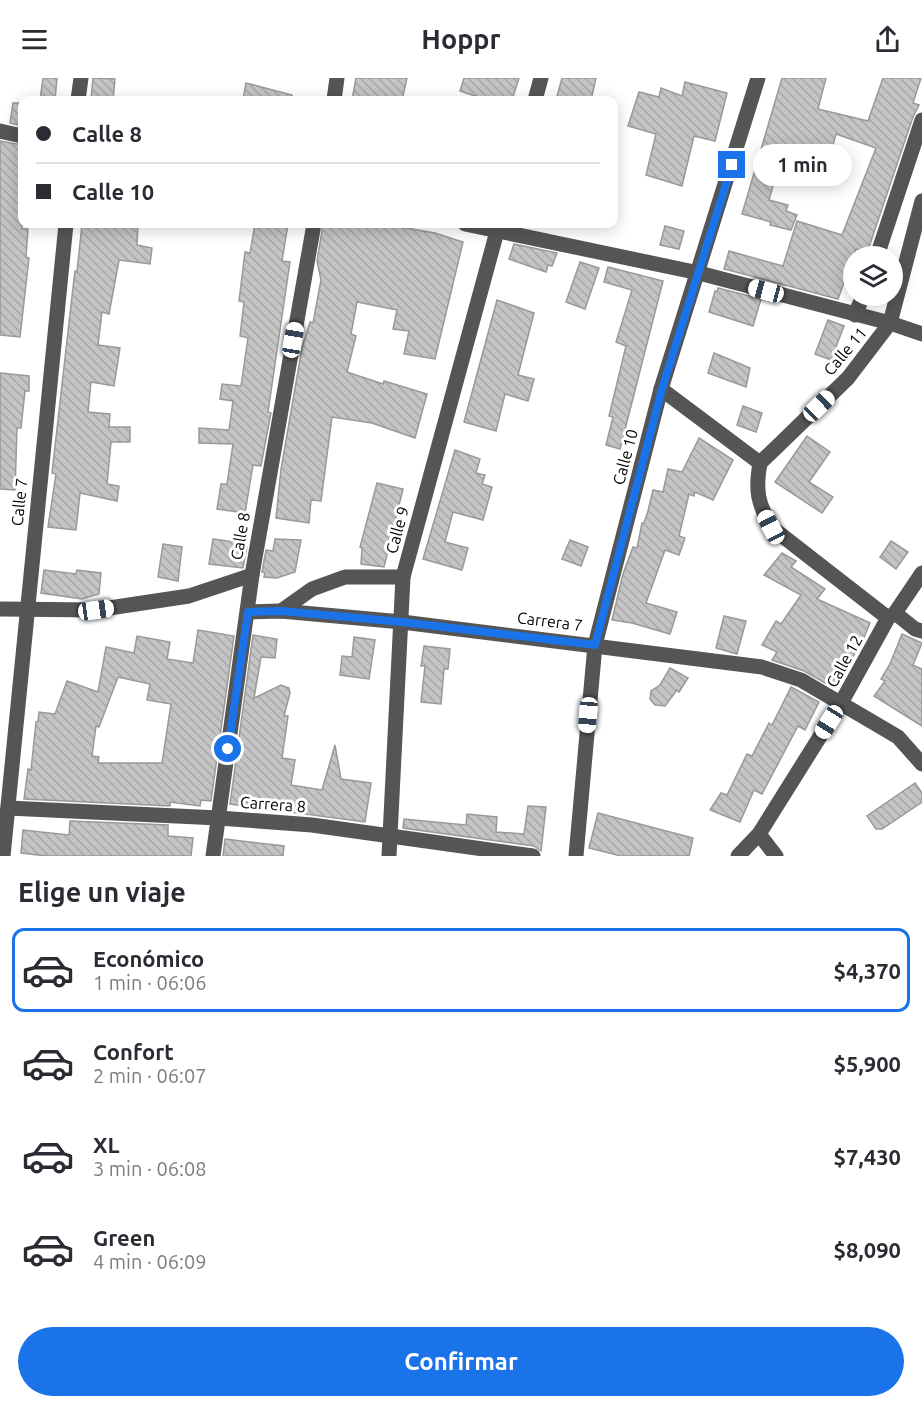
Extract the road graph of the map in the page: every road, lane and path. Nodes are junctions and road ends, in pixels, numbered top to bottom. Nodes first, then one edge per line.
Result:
1 (81, 78) edge
2 (337, 78) edge
3 (541, 78) edge
4 (759, 78) edge
5 (79, 96) edge
6 (335, 96) edge
7 (535, 96) edge
8 (922, 120) edge
9 (0, 131) edge
10 (18, 135) edge
11 (922, 201) edge
12 (66, 228) edge
13 (313, 228) edge
14 (498, 228) edge
15 (502, 228) edge
16 (880, 246) edge
17 (699, 273) junction
18 (859, 306) edge
19 (855, 315) junction
20 (891, 323) junction
21 (922, 334) edge
22 (662, 389) junction
23 (760, 463) junction
24 (922, 573) edge
25 (252, 575) junction
26 (403, 577) junction
27 (0, 609) edge
28 (26, 610) junction
29 (281, 611) junction
30 (248, 612) junction
31 (892, 615) junction
32 (402, 622) junction
33 (922, 631) edge
34 (595, 645) junction
35 (841, 703) junction
36 (922, 764) edge
37 (8, 808) junction
38 (219, 818) junction
39 (759, 834) junction
40 (392, 837) junction
41 (3, 856) edge
42 (213, 856) edge
43 (389, 856) edge
44 (533, 856) edge
45 (576, 856) edge
46 (738, 856) edge
47 (776, 856) edge

1 - 5 street
2 - 6 street
3 - 7 street
4 - 17 street, Calle 10
8 - 16 street
9 - 10 street
11 - 20 street, Calle 11
12 - 28 street, Calle 7
13 - 25 street, Calle 8
14 - 26 street, Calle 9
15 - 17 street
17 - 19 street
17 - 22 street, Calle 10
18 - 19 street, Calle 11
19 - 20 street
20 - 21 street
20 - 23 street, Calle 11
22 - 23 street
22 - 34 street, Calle 10
23 - 31 street
24 - 31 street, Calle 12
25 - 28 street
25 - 30 street, Calle 8
26 - 29 street
26 - 32 street, Calle 9
27 - 28 street
28 - 37 street, Calle 7
29 - 30 street, Carrera 7
29 - 32 street, Carrera 7
30 - 38 street, Calle 8
31 - 33 street
31 - 35 street, Calle 12
32 - 34 street, Carrera 7
32 - 40 street, Calle 9
34 - 35 street, Carrera 7
34 - 45 street, Calle 10
35 - 36 street, Carrera 7
35 - 39 street, Calle 12
37 - 38 street, Carrera 8
37 - 41 street, Calle 7
38 - 40 street, Carrera 8
38 - 42 street, Calle 8
39 - 46 street, Calle 12
39 - 47 street
40 - 43 street, Calle 9
40 - 44 street, Carrera 8

